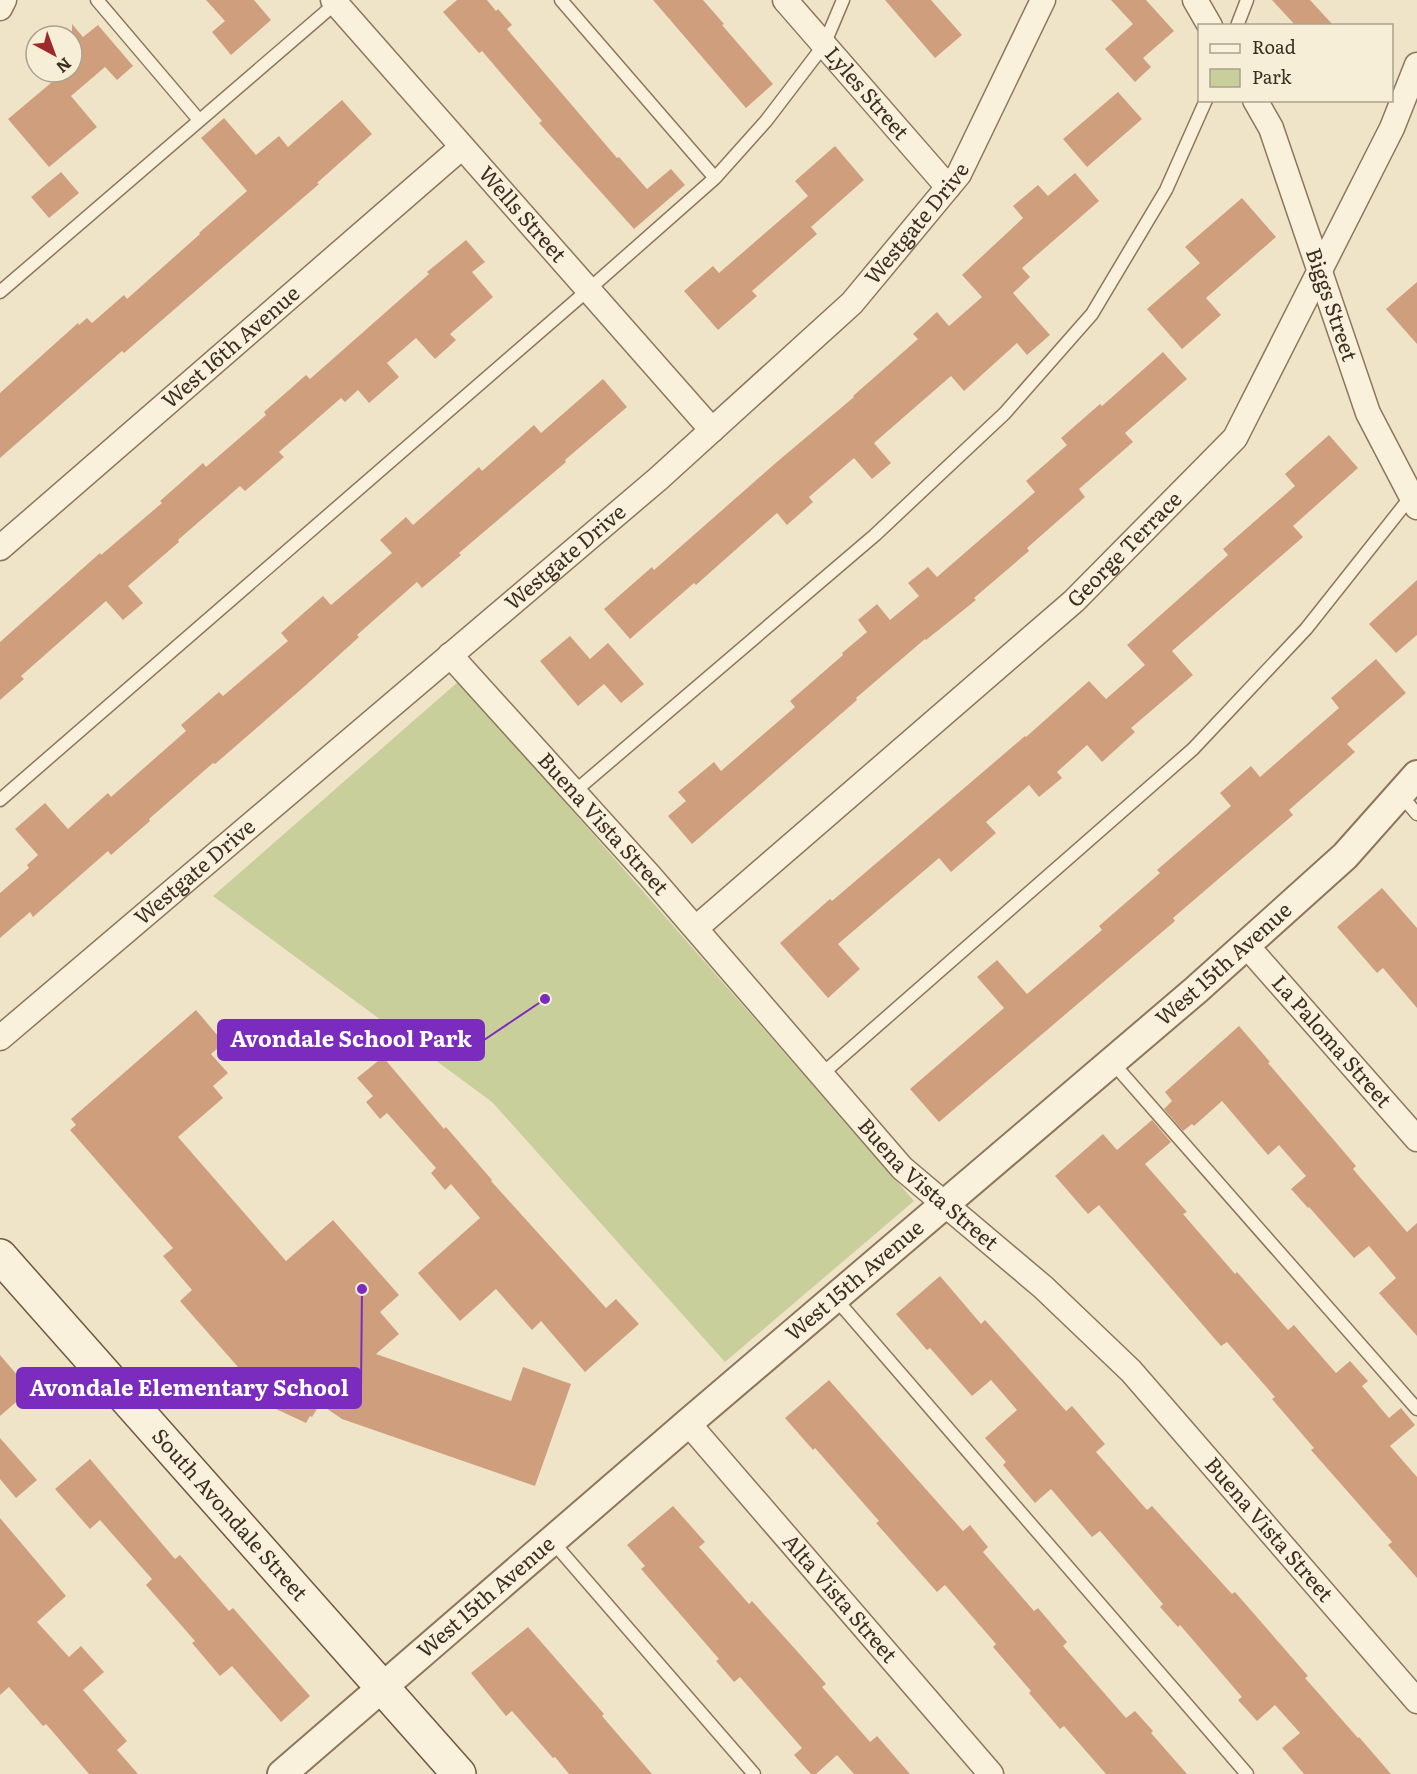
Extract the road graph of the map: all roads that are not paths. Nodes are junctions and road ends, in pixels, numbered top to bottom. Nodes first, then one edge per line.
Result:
1 (4, 0) edge
2 (97, 0) edge
3 (561, 0) edge
4 (785, 0) edge
5 (843, 0) edge
6 (1043, 0) edge
7 (1195, 0) edge
8 (1247, 0) edge
9 (334, 2) edge
10 (0, 8) edge
11 (1209, 24) edge
12 (1238, 24) edge
13 (824, 45) junction
14 (1417, 65) edge
15 (1205, 102) edge
16 (1256, 102) edge
17 (199, 120) junction
18 (462, 147) junction
19 (715, 178) junction
20 (948, 187) junction
21 (1320, 272) junction
22 (588, 290) junction
23 (0, 292) edge
24 (712, 430) junction
25 (1415, 497) edge
26 (0, 548) edge
27 (450, 655) junction
28 (574, 792) junction
29 (1411, 794) edge
30 (0, 800) edge
31 (696, 928) junction
32 (1246, 945) junction
33 (0, 1038) edge
34 (1112, 1062) junction
35 (822, 1074) junction
36 (1417, 1139) edge
37 (945, 1204) junction
38 (0, 1256) edge
39 (835, 1298) junction
40 (1417, 1409) edge
41 (688, 1424) junction
42 (552, 1541) junction
43 (382, 1687) junction
44 (1417, 1701) edge
45 (282, 1774) edge
46 (459, 1774) edge
47 (754, 1774) edge
48 (991, 1774) edge
49 (1247, 1774) edge

1 - 10 street
2 - 17 lane
3 - 19 lane
4 - 13 street, Lyles Street
5 - 13 lane
6 - 20 street, Westgate Drive
7 - 11 street
8 - 12 lane
9 - 17 lane
9 - 18 street, Wells Street
13 - 19 lane
13 - 20 street, Lyles Street
14 - 21 street, George Terrace
15 - 28 lane
16 - 21 street, Biggs Street
17 - 23 lane
18 - 22 street, Wells Street
18 - 26 street, West 16th Avenue
19 - 22 lane
20 - 24 street, Westgate Drive
21 - 25 street, Biggs Street
21 - 31 street, George Terrace
22 - 24 street, Wells Street
22 - 30 lane
24 - 27 street, Westgate Drive
25 - 35 lane
27 - 28 street, Buena Vista Street
27 - 33 street, Westgate Drive
28 - 31 street, Buena Vista Street
29 - 32 street, West 15th Avenue
31 - 35 street, Buena Vista Street
32 - 34 street, West 15th Avenue
32 - 36 street, La Paloma Street
34 - 37 street, West 15th Avenue
34 - 40 lane
35 - 37 street, Buena Vista Street
37 - 39 street, West 15th Avenue
37 - 44 street, Buena Vista Street
38 - 43 main road, South Avondale Street
39 - 41 street, West 15th Avenue
39 - 49 lane
41 - 42 street, West 15th Avenue
41 - 48 street, Alta Vista Street
42 - 43 street, West 15th Avenue
42 - 47 lane
43 - 45 street, West 15th Avenue
43 - 46 main road, South Avondale Street

